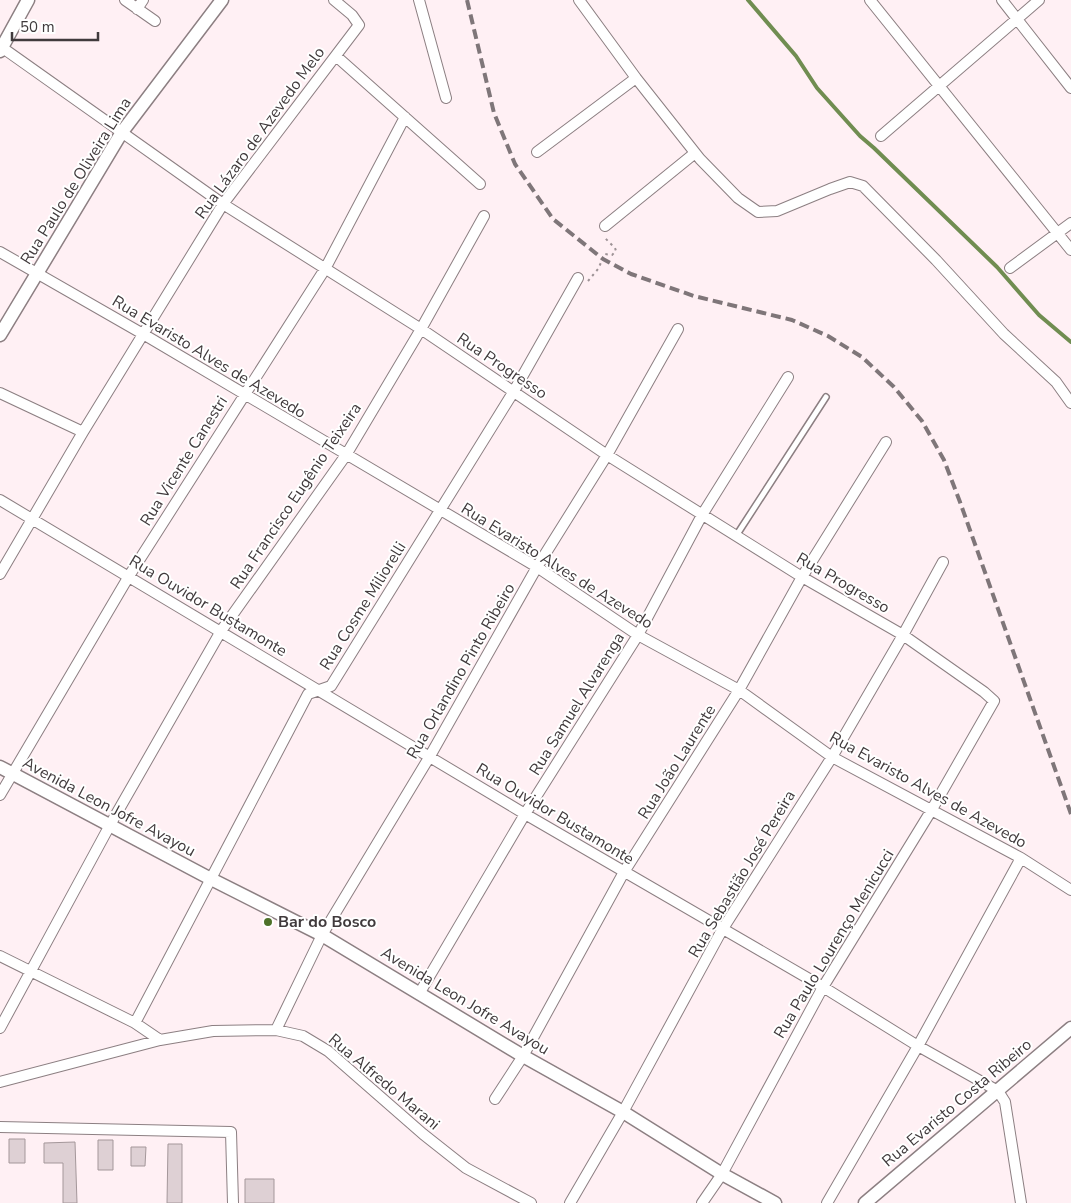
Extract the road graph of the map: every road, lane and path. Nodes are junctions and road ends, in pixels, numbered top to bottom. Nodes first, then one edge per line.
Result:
1 (28, 0) edge
2 (125, 0) edge
3 (222, 0) edge
4 (334, 0) edge
5 (419, 0) edge
6 (579, 0) edge
7 (870, 0) edge
8 (1002, 0) edge
9 (1039, 0) edge
10 (140, 4) edge
11 (1016, 19) junction
12 (155, 21) dead end
13 (1, 48) edge
14 (336, 56) junction
15 (636, 78) junction
16 (939, 86) junction
17 (1071, 88) edge
18 (446, 98) dead end
19 (406, 118) junction
20 (122, 132) junction
21 (881, 136) dead end
22 (537, 152) dead end
23 (694, 153) junction
24 (480, 184) dead end
25 (223, 204) junction
26 (484, 216) dead end
27 (1071, 224) edge
28 (605, 226) joint
29 (1058, 233) junction
30 (1071, 250) edge
31 (0, 252) edge
32 (1010, 268) dead end
33 (324, 269) junction
34 (36, 273) junction
35 (578, 278) dead end
36 (571, 290) junction
37 (422, 329) junction
38 (678, 330) dead end
39 (143, 334) junction
40 (0, 335) edge
41 (788, 377) dead end
42 (514, 391) junction
43 (0, 393) edge
44 (244, 395) junction
45 (826, 397) dead end
46 (1071, 403) edge
47 (84, 432) junction
48 (886, 442) dead end
49 (346, 456) junction
50 (607, 456) junction
51 (0, 500) edge
52 (439, 511) junction
53 (702, 515) junction
54 (32, 519) junction
55 (736, 536) junction
56 (943, 562) dead end
57 (537, 568) junction
58 (0, 574) edge
59 (129, 576) junction
60 (802, 577) junction
61 (221, 631) junction
62 (638, 635) junction
63 (903, 636) junction
64 (318, 690) junction
65 (739, 690) junction
66 (994, 701) joint
67 (430, 756) junction
68 (832, 757) junction
69 (0, 767) edge
70 (12, 773) junction
71 (0, 794) edge
72 (931, 811) junction
73 (525, 814) junction
74 (110, 825) junction
75 (1022, 858) junction
76 (624, 872) junction
77 (210, 879) junction
78 (1071, 890) edge
79 (722, 930) junction
80 (322, 935) junction
81 (0, 956) edge
82 (31, 971) junction
83 (823, 987) junction
84 (420, 994) junction
85 (135, 1023) junction
86 (0, 1028) edge
87 (1071, 1028) edge
88 (276, 1030) junction
89 (160, 1040) junction
90 (918, 1046) junction
91 (523, 1056) junction
92 (0, 1082) edge
93 (998, 1091) junction
94 (496, 1099) dead end
95 (623, 1112) junction
96 (0, 1127) edge
97 (722, 1174) junction
98 (233, 1203) edge
99 (531, 1203) edge
100 (570, 1203) edge
101 (702, 1203) edge
102 (775, 1203) edge
103 (827, 1203) edge
104 (865, 1203) edge
105 (1021, 1203) edge

1 - 13 street
2 - 10 street
3 - 20 street, Rua Paulo de Oliveira Lima
4 - 14 street, Rua Lázaro de Azevedo Melo
5 - 18 street
6 - 15 street
7 - 16 street
8 - 11 street
9 - 11 street
10 - 12 street
11 - 16 street
11 - 17 street
13 - 20 street, Rua Progresso
14 - 19 street
14 - 25 street, Rua Lázaro de Azevedo Melo
15 - 22 street
15 - 23 street
16 - 21 street
16 - 29 street
19 - 24 street
19 - 33 street, Rua Vicente Canestri
20 - 25 street, Rua Progresso
20 - 34 street, Rua Paulo de Oliveira Lima
23 - 28 street
23 - 46 street
25 - 33 street, Rua Progresso
25 - 39 street, Rua Lázaro de Azevedo Melo
26 - 37 street, Rua Francisco Eugênio Teixeira
27 - 29 street
28 - 36 path
29 - 30 street
29 - 32 street
31 - 34 street, Rua Evaristo Alves de Azevedo
33 - 37 street, Rua Progresso
33 - 44 street, Rua Vicente Canestri
34 - 39 street, Rua Evaristo Alves de Azevedo
34 - 40 street, Rua Paulo de Oliveira Lima
35 - 36 street, Rua Cosme Miliorelli
36 - 42 street, Rua Cosme Miliorelli
37 - 42 street, Rua Progresso
37 - 49 street, Rua Francisco Eugênio Teixeira
38 - 50 street, Rua Orlandino Pinto Ribeiro
39 - 44 street, Rua Evaristo Alves de Azevedo
39 - 47 street, Rua Lázaro de Azevedo Melo
41 - 53 street, Rua Samuel Alvarenga
42 - 50 street, Rua Progresso
42 - 52 street, Rua Cosme Miliorelli
43 - 47 street
44 - 49 street, Rua Evaristo Alves de Azevedo
44 - 59 street, Rua Vicente Canestri
45 - 55 lane
47 - 54 street, Rua Lázaro de Azevedo Melo
48 - 60 street, Rua João Laurente
49 - 52 street, Rua Evaristo Alves de Azevedo
49 - 61 street, Rua Francisco Eugênio Teixeira
50 - 53 street, Rua Progresso
50 - 57 street, Rua Orlandino Pinto Ribeiro
51 - 54 street, Rua Ouvidor Bustamonte
52 - 57 street, Rua Evaristo Alves de Azevedo
52 - 64 street, Rua Cosme Miliorelli
53 - 55 street, Rua Progresso
53 - 62 street, Rua Samuel Alvarenga
54 - 58 street, Rua Lázaro de Azevedo Melo
54 - 59 street, Rua Ouvidor Bustamonte
55 - 60 street, Rua Progresso
56 - 63 street, Rua Sebastião José Pereira
57 - 62 street, Rua Evaristo Alves de Azevedo
57 - 67 street, Rua Orlandino Pinto Ribeiro
59 - 61 street, Rua Ouvidor Bustamonte
59 - 70 street, Rua Vicente Canestri
60 - 63 street, Rua Progresso
60 - 65 street, Rua João Laurente
61 - 64 street, Rua Ouvidor Bustamonte
61 - 74 street, Rua Francisco Eugênio Teixeira
62 - 65 street, Rua Evaristo Alves de Azevedo
62 - 73 street, Rua Samuel Alvarenga
63 - 66 street, Rua Progresso
63 - 68 street, Rua Sebastião José Pereira
64 - 67 street, Rua Ouvidor Bustamonte
64 - 77 street, Rua Cosme Miliorelli
65 - 68 street, Rua Evaristo Alves de Azevedo
65 - 76 street, Rua João Laurente
66 - 72 street, Rua Paulo Lourenço Menicucci
67 - 73 street, Rua Ouvidor Bustamonte
67 - 80 street, Rua Orlandino Pinto Ribeiro
68 - 72 street, Rua Evaristo Alves de Azevedo
68 - 79 street, Rua Sebastião José Pereira
69 - 70 street, Avenida Leon Jofre Avayou
70 - 71 street, Rua Vicente Canestri
70 - 74 street, Avenida Leon Jofre Avayou
72 - 75 street, Rua Evaristo Alves de Azevedo
72 - 83 street, Rua Paulo Lourenço Menicucci
73 - 76 street, Rua Ouvidor Bustamonte
73 - 84 street, Rua Samuel Alvarenga
74 - 77 street, Avenida Leon Jofre Avayou
74 - 82 street, Rua Francisco Eugênio Teixeira
75 - 78 street, Rua Evaristo Alves de Azevedo
75 - 90 street
76 - 79 street, Rua Ouvidor Bustamonte
76 - 91 street, Rua João Laurente
77 - 80 street, Avenida Leon Jofre Avayou
77 - 85 street, Rua Cosme Miliorelli
79 - 83 street, Rua Ouvidor Bustamonte
79 - 95 street, Rua Sebastião José Pereira
80 - 84 street, Avenida Leon Jofre Avayou
80 - 88 street, Rua Orlandino Pinto Ribeiro
81 - 82 street
82 - 85 street
82 - 86 street, Rua Francisco Eugênio Teixeira
83 - 90 street, Rua Ouvidor Bustamonte
83 - 97 street, Rua Paulo Lourenço Menicucci
84 - 91 street, Avenida Leon Jofre Avayou
85 - 89 street
87 - 93 street, Rua Evaristo Costa Ribeiro
88 - 89 street, Rua Alfredo Marani
88 - 99 street, Rua Alfredo Marani
89 - 92 street, Rua Alfredo Marani
90 - 93 street, Rua Ouvidor Bustamonte
90 - 103 street
91 - 94 street, Rua João Laurente
91 - 95 street, Avenida Leon Jofre Avayou
93 - 104 street, Rua Evaristo Costa Ribeiro
93 - 105 street
95 - 97 street, Avenida Leon Jofre Avayou
95 - 100 street, Rua Sebastião José Pereira
96 - 98 street
97 - 101 street, Rua Paulo Lourenço Menicucci
97 - 102 street, Avenida Leon Jofre Avayou

